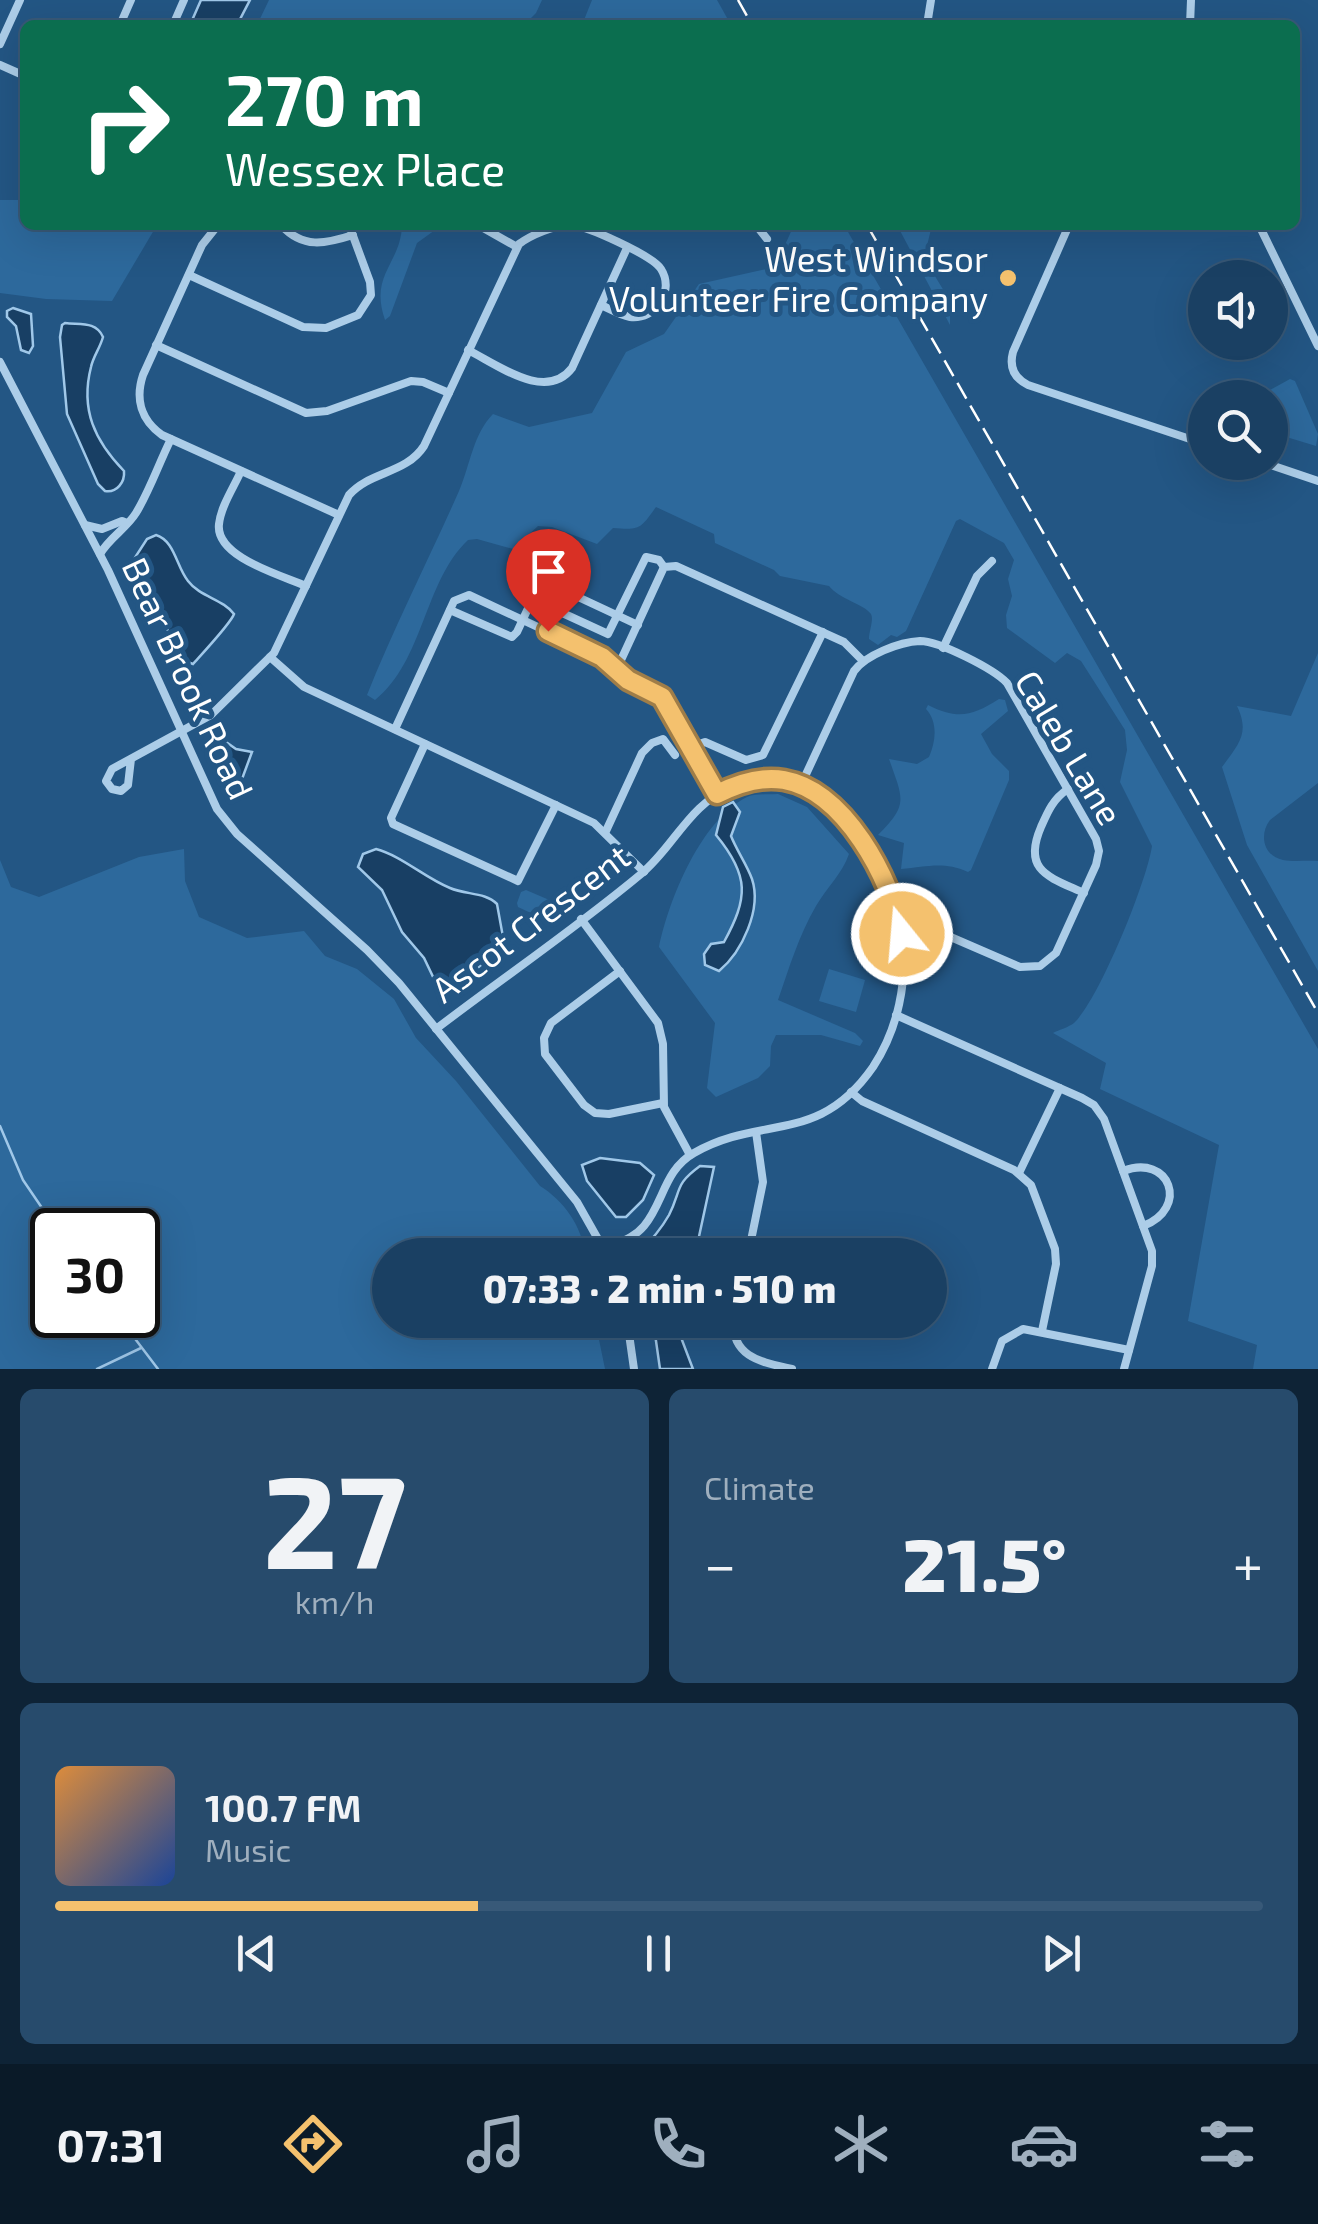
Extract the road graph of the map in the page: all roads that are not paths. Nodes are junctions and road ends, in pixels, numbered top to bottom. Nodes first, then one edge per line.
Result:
1 (20, 0) edge
2 (0, 44) edge
3 (214, 230) edge
4 (286, 230) edge
5 (351, 230) edge
6 (487, 230) edge
7 (550, 230) edge
8 (585, 230) edge
9 (760, 230) edge
10 (1067, 230) edge
11 (1261, 230) edge
12 (767, 240) dead end
13 (516, 247) junction
14 (627, 248) junction
15 (189, 275) junction
16 (601, 305) junction
17 (156, 346) junction
18 (1318, 346) edge
19 (468, 350) junction
20 (0, 362) edge
21 (449, 393) junction
22 (1188, 438) edge
23 (170, 439) junction
24 (242, 471) junction
25 (1288, 471) edge
26 (1318, 481) edge
27 (339, 515) junction
28 (126, 523) junction
29 (85, 525) junction
30 (100, 554) junction
31 (992, 561) dead end
32 (664, 568) junction
33 (306, 586) junction
34 (532, 600) junction
35 (450, 610) junction
36 (618, 616) junction
37 (523, 620) junction
38 (638, 624) junction
39 (823, 632) junction
40 (943, 648) junction
41 (270, 656) junction
42 (863, 661) junction
43 (614, 667) junction
44 (182, 729) junction
45 (394, 729) junction
46 (425, 744) junction
47 (690, 747) junction
48 (675, 754) dead end
49 (131, 759) dead end
50 (801, 785) junction
51 (1068, 789) junction
52 (717, 794) junction
53 (556, 805) junction
54 (606, 831) junction
55 (644, 872) junction
56 (1084, 893) junction
57 (581, 919) junction
58 (901, 932) junction
59 (620, 971) junction
60 (896, 1014) junction
61 (436, 1029) junction
62 (1060, 1088) junction
63 (851, 1092) junction
64 (663, 1104) junction
65 (756, 1132) junction
66 (690, 1156) junction
67 (1123, 1171) junction
68 (1019, 1173) junction
69 (1144, 1226) junction
70 (598, 1238) edge
71 (628, 1238) edge
72 (751, 1238) edge
73 (1042, 1331) junction
74 (630, 1338) edge
75 (734, 1338) edge
76 (1129, 1350) junction
77 (634, 1369) edge
78 (792, 1369) edge
79 (992, 1369) edge
80 (1124, 1369) edge

1 - 2 street
3 - 15 street
4 - 5 street
5 - 15 street
6 - 13 street
7 - 13 street
8 - 14 street
9 - 12 street
10 - 22 street
11 - 18 street
13 - 19 street
14 - 16 street
14 - 16 street
15 - 17 street
16 - 19 street
17 - 21 street
17 - 23 street
19 - 21 street
20 - 29 street, Bear Brook Road
21 - 27 street
23 - 24 street
23 - 28 street
24 - 27 street
24 - 33 street
25 - 26 street
27 - 33 street
28 - 29 street
28 - 30 street
29 - 30 street, Bear Brook Road
30 - 44 street, Bear Brook Road
31 - 40 street
32 - 36 street
32 - 38 street
32 - 39 street
33 - 41 street
34 - 36 street
34 - 36 street
34 - 37 street
35 - 37 street
35 - 37 street
35 - 45 street
36 - 38 street
37 - 43 street
38 - 43 street
39 - 42 street
39 - 47 street
40 - 42 street, Caleb Lane
40 - 51 street, Caleb Lane
41 - 44 street
41 - 45 street
42 - 50 street
43 - 47 street
44 - 49 street
44 - 61 street, Bear Brook Road
45 - 46 street
46 - 53 street
46 - 53 street
47 - 52 street
48 - 54 street
50 - 52 street, Ascot Crescent
50 - 58 street
51 - 56 street, Caleb Lane
51 - 56 street
52 - 55 street, Ascot Crescent
53 - 54 street
54 - 55 street
55 - 57 street, Ascot Crescent
56 - 58 street, Caleb Lane
57 - 59 street
57 - 61 street, Ascot Crescent
58 - 60 street
59 - 64 street
59 - 64 street
60 - 62 street
60 - 63 street
61 - 70 street, Bear Brook Road
62 - 67 street
62 - 68 street
63 - 65 street
63 - 68 street
64 - 66 street
65 - 66 street
65 - 72 street
66 - 71 street
67 - 69 street
67 - 69 street
68 - 73 street
69 - 76 street
73 - 76 street
73 - 79 street
74 - 77 street
75 - 78 street
76 - 80 street

